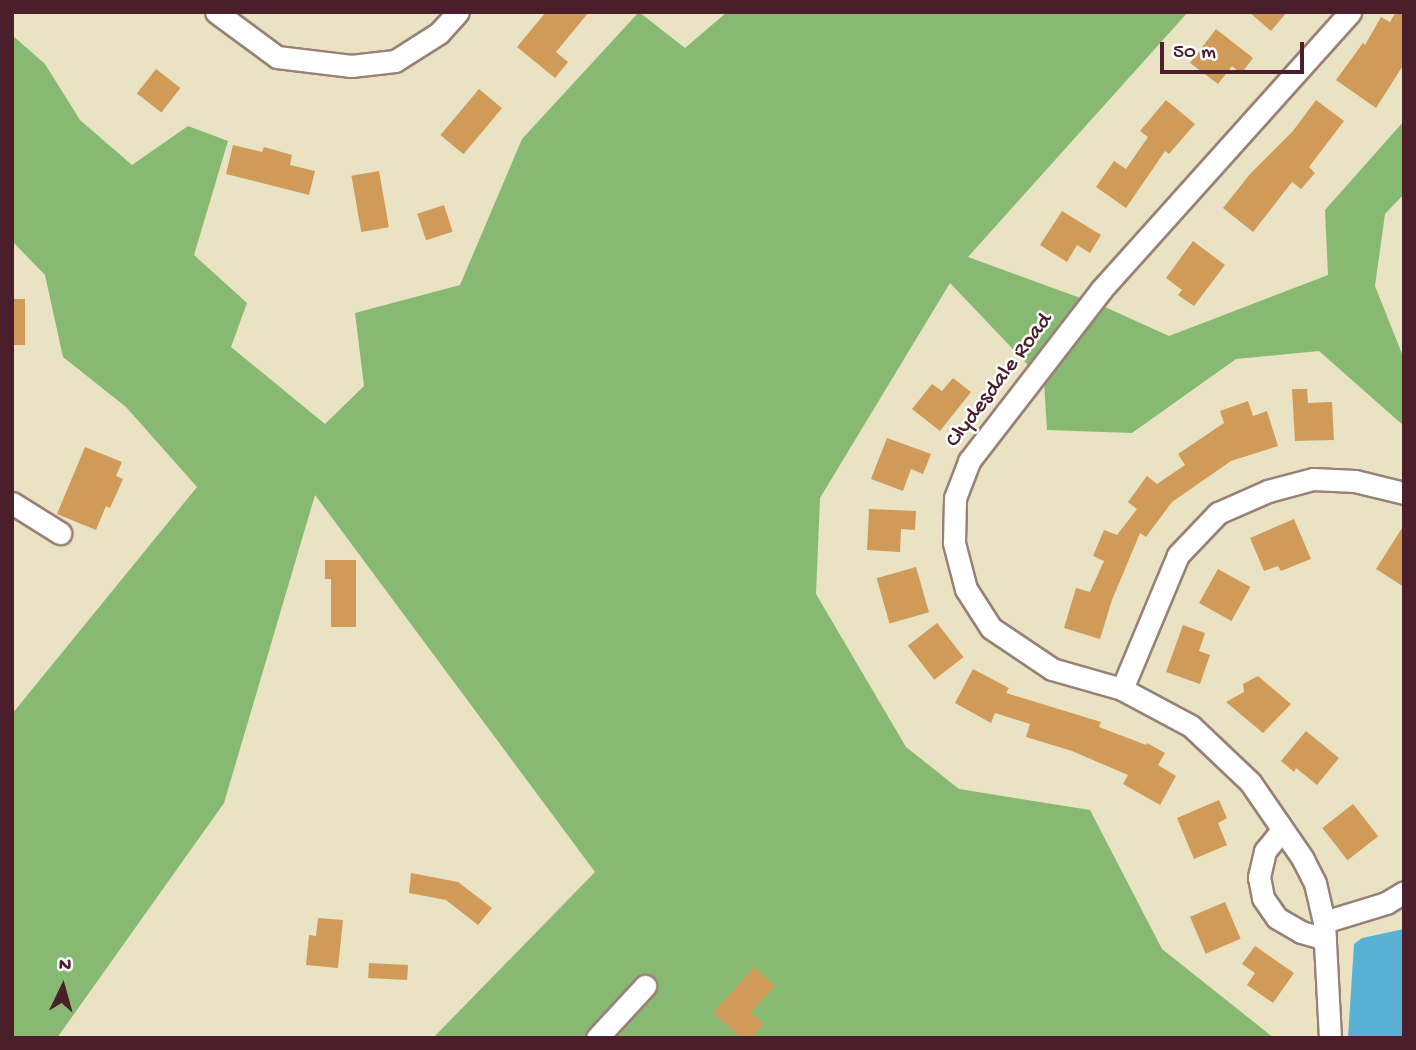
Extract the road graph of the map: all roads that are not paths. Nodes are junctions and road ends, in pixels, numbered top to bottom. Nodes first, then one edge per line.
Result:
1 (216, 12) edge
2 (458, 12) edge
3 (1350, 12) edge
4 (1404, 494) edge
5 (12, 503) edge
6 (60, 533) dead end
7 (1122, 689) junction
8 (1282, 830) junction
9 (1404, 892) edge
10 (1324, 931) junction
11 (645, 986) dead end
12 (597, 1038) edge
13 (1330, 1038) edge

1 - 2 street
3 - 7 street, Clydesdale Road
4 - 7 street
5 - 6 street
7 - 8 street, Clydesdale Road
8 - 10 street, Clydesdale Road
8 - 10 street
9 - 10 street
10 - 13 street, Clydesdale Road
11 - 12 street

